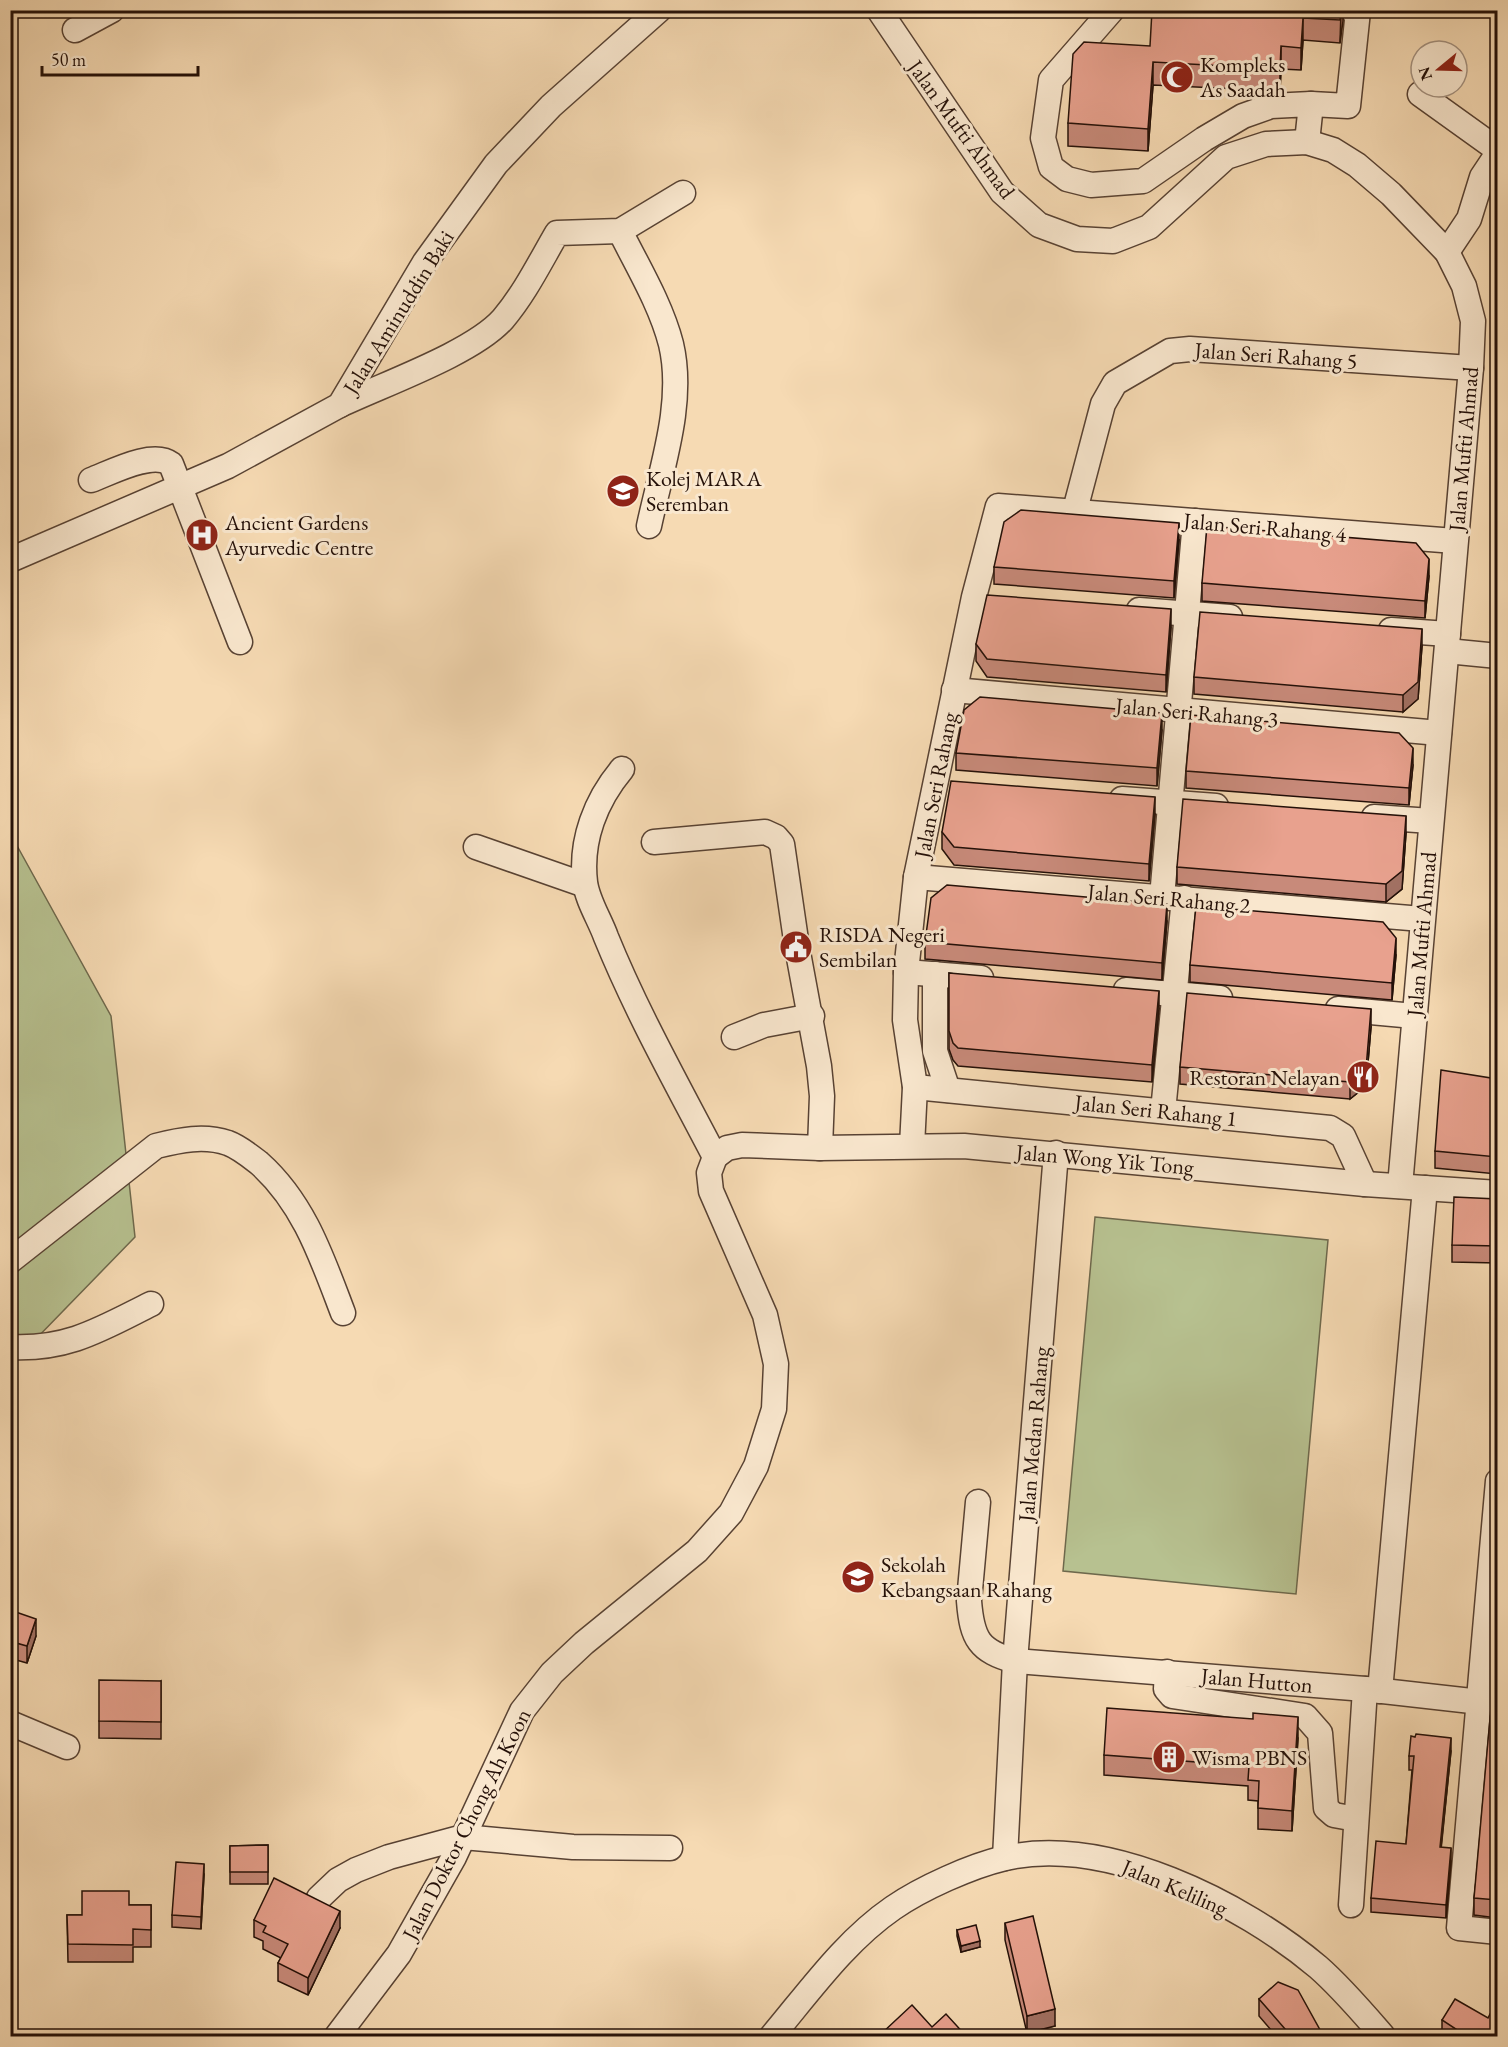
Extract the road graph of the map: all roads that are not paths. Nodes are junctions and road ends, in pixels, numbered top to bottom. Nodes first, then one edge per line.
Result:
1 (111, 10) edge
2 (659, 10) edge
3 (879, 10) edge
4 (1112, 10) edge
5 (1352, 10) edge
6 (75, 30) dead end
7 (1427, 99) edge
8 (1311, 104) junction
9 (1307, 142) junction
10 (1497, 152) edge
11 (682, 193) dead end
12 (620, 231) junction
13 (1447, 252) junction
14 (1471, 368) junction
15 (340, 405) junction
16 (91, 480) dead end
17 (179, 487) junction
18 (1075, 510) junction
19 (1195, 521) junction
20 (648, 526) dead end
21 (1455, 542) junction
22 (10, 560) edge
23 (1116, 608) edge
24 (1187, 614) junction
25 (1258, 619) edge
26 (1365, 628) edge
27 (240, 642) dead end
28 (1448, 643) junction
29 (1497, 656) edge
30 (954, 690) junction
31 (1178, 710) junction
32 (1439, 733) junction
33 (622, 769) dead end
34 (1100, 797) edge
35 (1170, 802) junction
36 (1241, 808) edge
37 (1348, 815) edge
38 (1431, 821) junction
39 (654, 842) dead end
40 (476, 847) dead end
41 (916, 877) junction
42 (585, 885) junction
43 (1173, 898) junction
44 (1422, 919) junction
45 (906, 972) junction
46 (934, 974) junction
47 (1003, 980) edge
48 (1106, 989) edge
49 (1175, 994) junction
50 (1243, 1000) edge
51 (1311, 1007) edge
52 (812, 1016) junction
53 (1414, 1016) junction
54 (734, 1037) dead end
55 (915, 1087) junction
56 (948, 1090) junction
57 (1163, 1111) junction
58 (912, 1146) junction
59 (820, 1148) junction
60 (1056, 1153) junction
61 (715, 1157) junction
62 (1365, 1184) junction
63 (1400, 1186) junction
64 (1425, 1188) junction
65 (1497, 1193) edge
66 (10, 1261) edge
67 (151, 1304) dead end
68 (344, 1313) dead end
69 (10, 1347) edge
70 (1497, 1481) edge
71 (978, 1502) dead end
72 (1016, 1661) junction
73 (1167, 1672) junction
74 (1372, 1690) junction
75 (1488, 1703) edge
76 (10, 1723) edge
77 (67, 1747) dead end
78 (1356, 1819) junction
79 (463, 1837) junction
80 (670, 1848) dead end
81 (1005, 1858) junction
82 (319, 1898) edge
83 (1351, 1905) dead end
84 (1497, 1932) edge
85 (337, 2037) edge
86 (772, 2037) edge
87 (1383, 2037) edge

1 - 6 street
2 - 15 street, Jalan Aminuddin Baki
3 - 9 street, Jalan Mufti Ahmad
4 - 8 street
5 - 8 street
7 - 10 street
8 - 9 street
9 - 13 street, Jalan Mufti Ahmad
10 - 13 street
11 - 12 street
12 - 15 street
12 - 20 street
13 - 14 street, Jalan Mufti Ahmad
14 - 18 street, Jalan Seri Rahang 5
14 - 21 street, Jalan Mufti Ahmad
15 - 17 street, Jalan Aminuddin Baki
16 - 17 street
17 - 22 street, Jalan Aminuddin Baki
17 - 27 street
18 - 19 street, Jalan Seri Rahang 4
18 - 30 street, Jalan Seri Rahang
19 - 21 street, Jalan Seri Rahang 4
19 - 24 street
21 - 28 street, Jalan Mufti Ahmad
23 - 24 street
24 - 25 street
24 - 31 street
26 - 28 street
28 - 29 street
28 - 32 street, Jalan Mufti Ahmad
30 - 31 street, Jalan Seri Rahang 3
30 - 41 street, Jalan Seri Rahang
31 - 32 street, Jalan Seri Rahang 3
31 - 35 street
32 - 38 street, Jalan Mufti Ahmad
33 - 42 street
34 - 35 street
35 - 36 street
35 - 43 street
37 - 38 street
38 - 44 street, Jalan Mufti Ahmad
39 - 52 street
40 - 42 street
41 - 43 street, Jalan Seri Rahang 2
41 - 45 street, Jalan Seri Rahang
42 - 61 street
43 - 44 street, Jalan Seri Rahang 2
43 - 49 street
44 - 53 street, Jalan Mufti Ahmad
45 - 46 street
45 - 55 street, Jalan Seri Rahang
46 - 47 street
46 - 56 street
48 - 49 street
49 - 50 street
49 - 57 street
51 - 53 street
52 - 54 street
52 - 59 street
53 - 63 street, Jalan Mufti Ahmad
55 - 56 street, Jalan Seri Rahang 1
55 - 58 street, Jalan Seri Rahang
56 - 57 street, Jalan Seri Rahang 1
57 - 62 street, Jalan Seri Rahang 1
58 - 59 street, Jalan Wong Yik Tong
58 - 60 street, Jalan Wong Yik Tong
59 - 61 street, Jalan Wong Yik Tong
60 - 62 street, Jalan Wong Yik Tong
60 - 72 street, Jalan Medan Rahang
61 - 79 street, Jalan Doktor Chong Ah Koon
62 - 63 street, Jalan Wong Yik Tong
63 - 64 street, Jalan Wong Yik Tong
64 - 65 street, Jalan Wong Yik Tong
64 - 74 street
66 - 68 street
67 - 69 street
70 - 75 street
71 - 72 street, Jalan Hutton
72 - 73 street, Jalan Hutton
72 - 81 street, Jalan Medan Rahang
73 - 74 street, Jalan Hutton
73 - 78 street
74 - 75 street, Jalan Hutton
74 - 78 street
75 - 84 street
76 - 77 street
78 - 83 street
79 - 80 street
79 - 82 street
79 - 85 street, Jalan Doktor Chong Ah Koon
81 - 86 street, Jalan Keliling
81 - 87 street, Jalan Keliling

